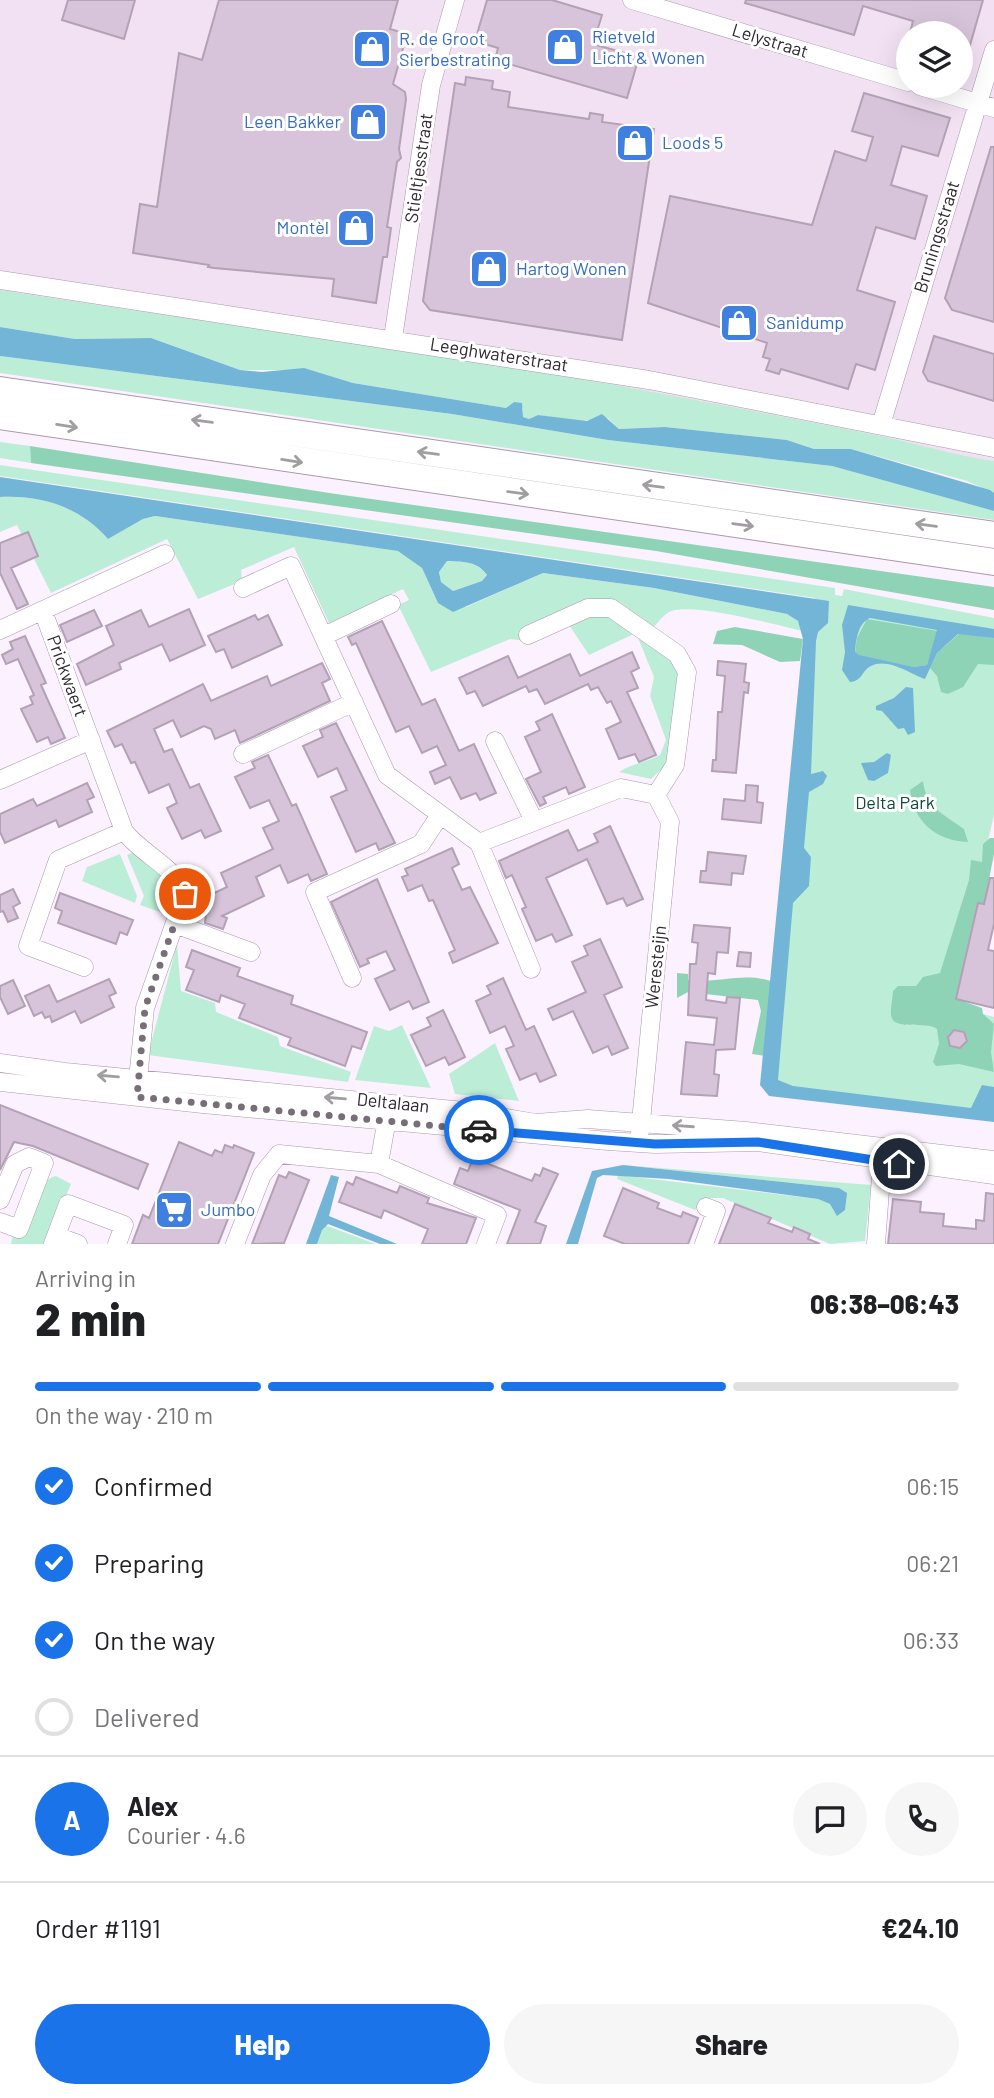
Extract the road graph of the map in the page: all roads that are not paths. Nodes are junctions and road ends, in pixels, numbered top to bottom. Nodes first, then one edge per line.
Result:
1 (455, 0) edge
2 (632, 0) edge
3 (994, 50) edge
4 (896, 78) edge
5 (960, 98) edge
6 (986, 106) edge
7 (0, 280) edge
8 (394, 338) junction
9 (0, 390) edge
10 (0, 416) edge
11 (881, 425) junction
12 (994, 449) edge
13 (994, 535) edge
14 (165, 554) dead end
15 (994, 562) edge
16 (243, 588) dead end
17 (391, 604) dead end
18 (43, 611) junction
19 (0, 630) edge
20 (528, 635) dead end
21 (324, 636) junction
22 (354, 702) junction
23 (91, 740) junction
24 (495, 741) dead end
25 (243, 754) dead end
26 (0, 779) edge
27 (656, 795) junction
28 (440, 815) junction
29 (534, 821) junction
30 (124, 831) junction
31 (479, 843) junction
32 (175, 924) junction
33 (251, 952) dead end
34 (84, 967) dead end
35 (531, 968) dead end
36 (352, 978) dead end
37 (0, 1063) edge
38 (138, 1079) junction
39 (0, 1082) edge
40 (137, 1097) junction
41 (389, 1102) junction
42 (387, 1122) junction
43 (641, 1123) junction
44 (639, 1143) junction
45 (883, 1154) junction
46 (994, 1160) edge
47 (379, 1164) junction
48 (994, 1175) edge
49 (0, 1200) edge
50 (706, 1207) dead end
51 (0, 1222) edge
52 (54, 1240) edge
53 (78, 1244) edge
54 (117, 1244) edge
55 (235, 1244) edge
56 (486, 1244) edge
57 (704, 1244) edge
58 (876, 1244) edge

1 - 8 street, Stieltjesstraat
2 - 4 street, Lelystraat
3 - 6 street, Bruningsstraat
5 - 6 street
6 - 11 street, Bruningsstraat
7 - 8 street, Leeghwaterstraat
8 - 11 street, Leeghwaterstraat
13 -> 9 highway
10 -> 15 highway
11 - 12 street, Leeghwaterstraat
14 - 18 street, Prickwaert
16 - 21 street
17 - 21 street
18 - 19 street, Prickwaert
18 - 23 street, Prickwaert
20 - 27 street
21 - 22 street
22 - 25 street
22 - 28 street
23 - 26 street, Prickwaert
23 - 30 street, Prickwaert
24 - 29 street
27 - 29 street
27 - 43 street, Weresteijn
28 - 31 street
28 - 36 street
29 - 31 street
30 - 32 street, Prickwaert
30 - 34 street
31 - 35 street
32 - 33 street
32 - 38 street, Prickwaert
38 -> 37 street, Deltalaan
38 - 40 street, Prickwaert
41 -> 38 street, Deltalaan
39 - 40 street, Deltalaan
40 - 42 street, Deltalaan
41 - 42 street
41 - 43 street, Deltalaan
42 - 44 street, Deltalaan
42 - 47 street
43 - 44 street, Weresteijn
45 -> 43 street, Deltalaan
44 - 45 street, Deltalaan
45 - 46 street, Deltalaan
45 - 48 street, Deltalaan
45 - 58 street
47 - 55 street
47 - 56 street
49 - 51 street
50 - 57 street
52 - 53 street
52 - 54 street

